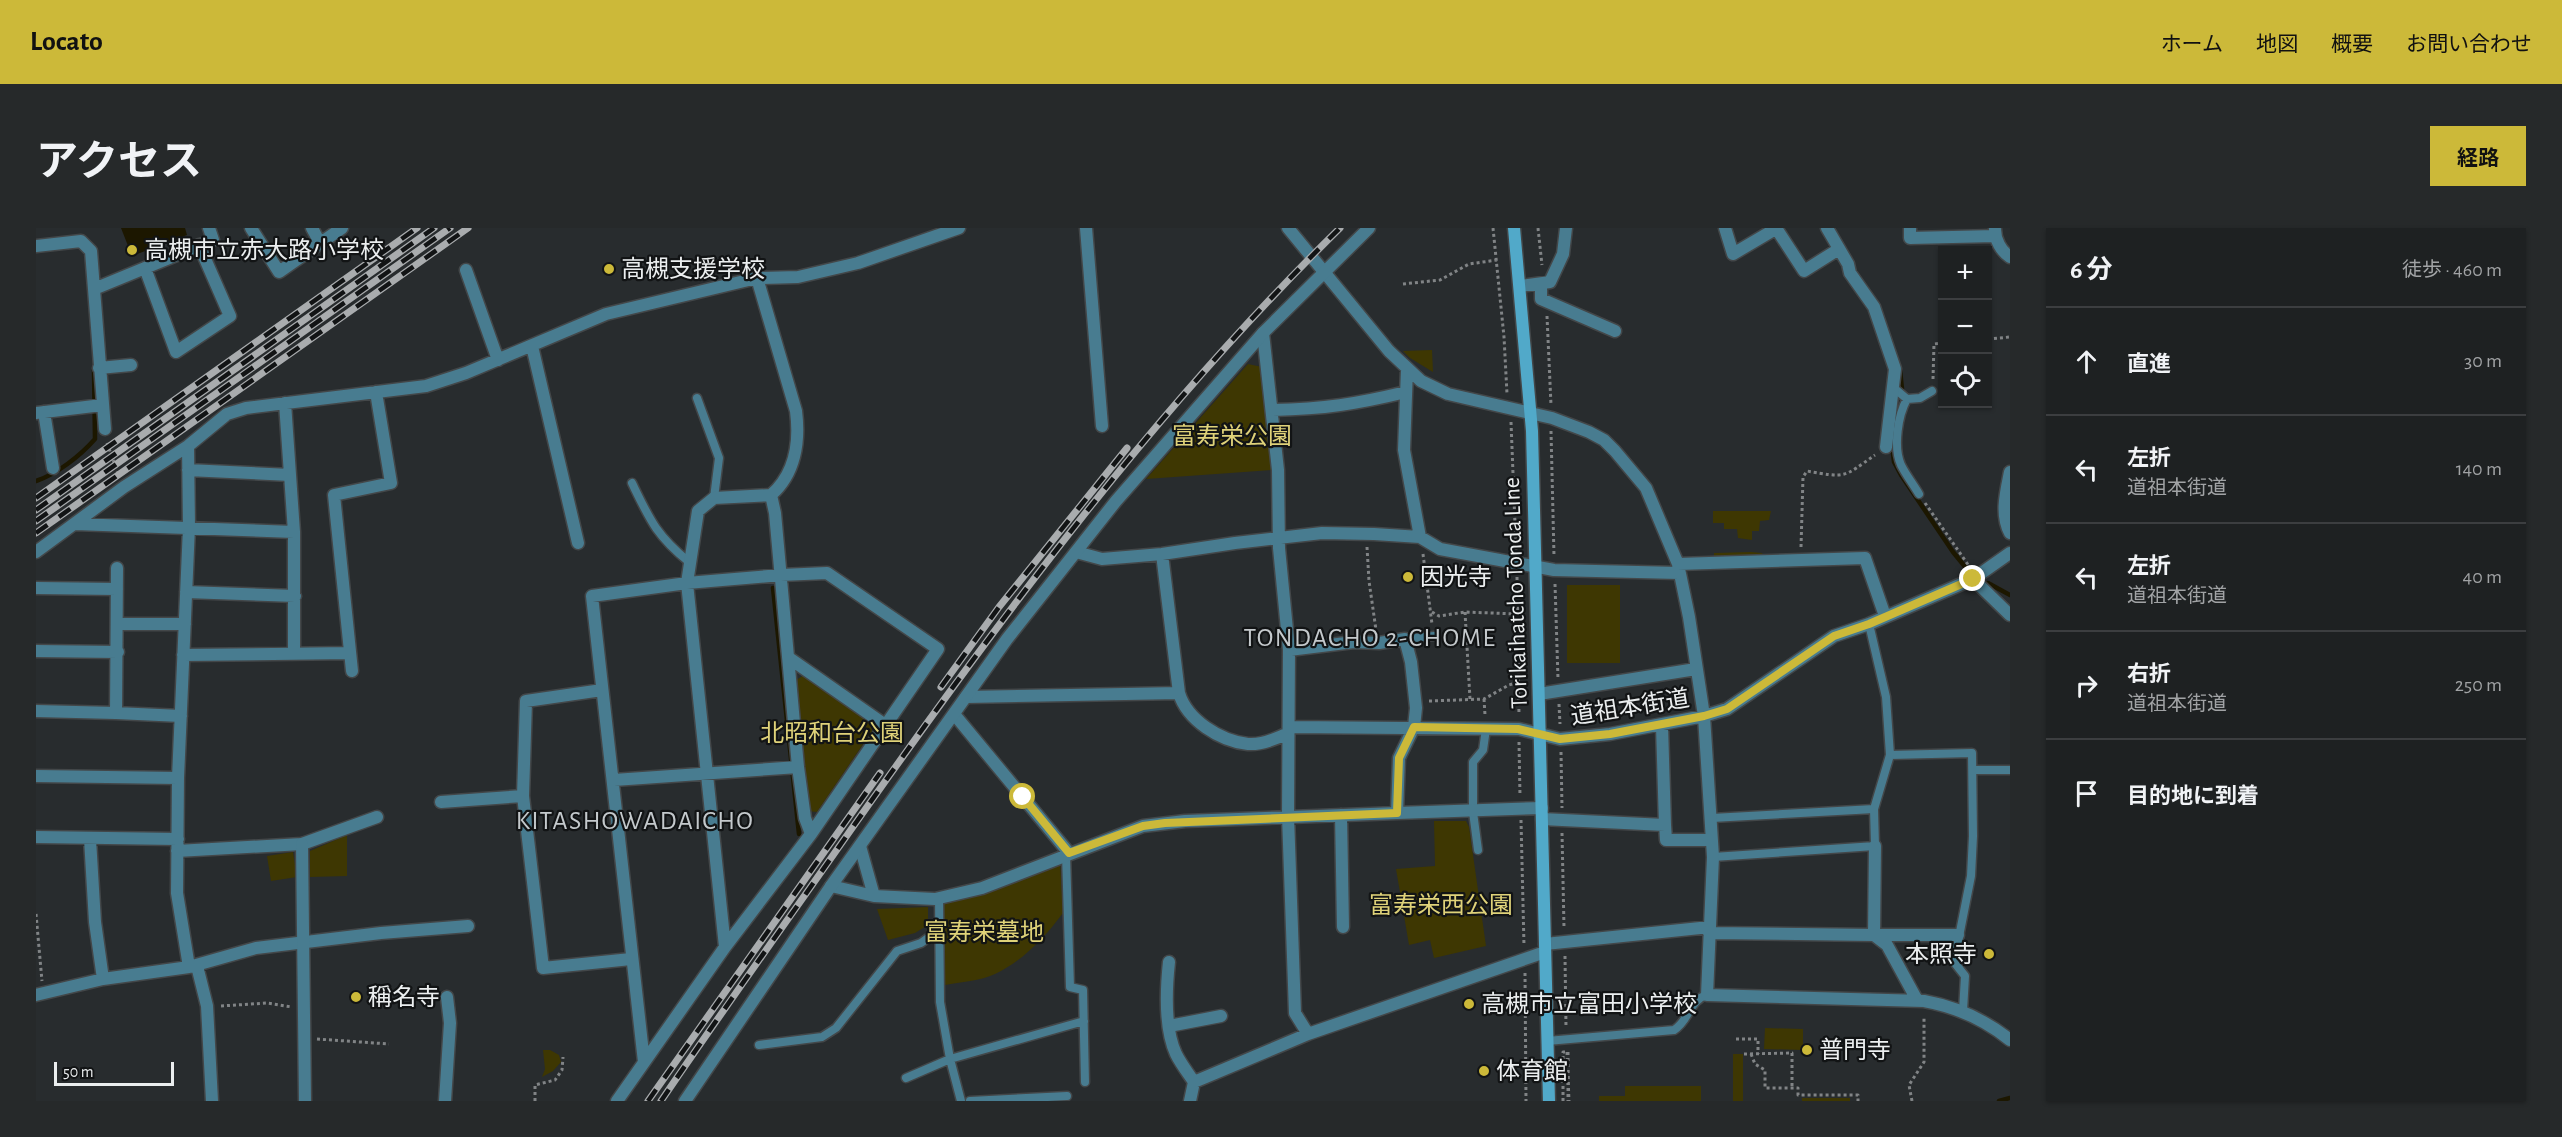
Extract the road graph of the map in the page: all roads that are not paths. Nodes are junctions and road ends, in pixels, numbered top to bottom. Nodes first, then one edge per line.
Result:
1 (209, 228) edge
2 (251, 228) edge
3 (312, 228) edge
4 (342, 228) edge
5 (959, 228) edge
6 (1086, 228) edge
7 (1288, 228) edge
8 (1369, 228) edge
9 (1514, 228) edge
10 (1566, 228) edge
11 (1725, 228) edge
12 (1776, 228) edge
13 (1827, 228) edge
14 (1910, 228) edge
15 (1995, 232) edge
16 (320, 243) junction
17 (199, 245) junction
18 (36, 246) edge
19 (1839, 249) junction
20 (2010, 257) edge
21 (145, 268) junction
22 (466, 270) dead end
23 (1325, 272) junction
24 (757, 278) junction
25 (1542, 284) junction
26 (1520, 286) junction
27 (94, 288) junction
28 (1615, 331) dead end
29 (1263, 333) junction
30 (532, 346) junction
31 (498, 360) junction
32 (131, 365) dead end
33 (99, 368) junction
34 (1407, 369) junction
35 (1894, 388) junction
36 (1932, 391) road end
37 (376, 392) junction
38 (1406, 392) junction
39 (697, 398) dead end
40 (1907, 399) junction
41 (285, 402) junction
42 (102, 405) junction
43 (1273, 410) junction
44 (40, 413) edge
45 (1531, 413) junction
46 (1102, 426) dead end
47 (105, 429) dead end
48 (188, 446) junction
49 (1886, 447) road end
50 (53, 468) dead end
51 (188, 470) junction
52 (2010, 472) edge
53 (290, 475) junction
54 (632, 483) dead end
55 (1919, 494) road end
56 (771, 495) junction
57 (714, 498) junction
58 (75, 524) junction
59 (189, 527) junction
60 (294, 532) junction
61 (2010, 533) edge
62 (1420, 537) junction
63 (1280, 538) junction
64 (578, 543) dead end
65 (36, 552) edge
66 (1076, 552) junction
67 (2010, 553) edge
68 (1162, 554) junction
69 (689, 562) junction
70 (1536, 567) junction
71 (117, 568) dead end
72 (1678, 568) junction
73 (781, 575) junction
74 (1976, 578) junction
75 (687, 583) junction
76 (36, 588) edge
77 (117, 590) junction
78 (186, 592) junction
79 (295, 596) junction
80 (2010, 615) edge
81 (1885, 616) junction
82 (117, 624) junction
83 (185, 624) junction
84 (1869, 624) junction
85 (1434, 636) road end
86 (1405, 639) junction
87 (1289, 650) junction
88 (36, 651) edge
89 (118, 652) junction
90 (350, 652) junction
91 (294, 654) junction
92 (183, 656) junction
93 (789, 658) junction
94 (1696, 669) junction
95 (352, 671) dead end
96 (602, 690) junction
97 (1179, 693) junction
98 (1539, 694) junction
99 (966, 697) junction
100 (36, 711) edge
101 (116, 713) junction
102 (954, 714) junction
103 (181, 716) junction
104 (1704, 716) junction
105 (885, 725) junction
106 (1662, 726) junction
107 (1414, 727) junction
108 (1486, 729) junction
109 (1288, 730) junction
110 (1540, 734) junction
111 (1890, 755) junction
112 (798, 767) junction
113 (1973, 770) junction
114 (2010, 770) edge
115 (707, 773) junction
116 (36, 776) edge
117 (178, 778) junction
118 (614, 780) junction
119 (523, 796) junction
120 (441, 802) dead end
121 (1874, 810) junction
122 (1473, 812) junction
123 (1397, 813) junction
124 (1542, 814) junction
125 (1341, 815) junction
126 (1288, 816) junction
127 (377, 818) dead end
128 (1712, 818) junction
129 (1665, 825) junction
130 (811, 834) junction
131 (36, 837) edge
132 (90, 839) junction
133 (1712, 840) junction
134 (302, 844) junction
135 (177, 845) junction
136 (861, 846) junction
137 (1875, 846) junction
138 (1478, 850) dead end
139 (1067, 854) junction
140 (1713, 858) junction
141 (831, 886) junction
142 (874, 896) junction
143 (939, 898) junction
144 (468, 926) dead end
145 (1342, 927) dead end
146 (939, 930) junction
147 (1710, 930) junction
148 (1874, 935) junction
149 (1958, 935) junction
150 (304, 943) junction
151 (725, 946) junction
152 (1545, 948) junction
153 (631, 959) junction
154 (1168, 962) dead end
155 (193, 966) junction
156 (103, 980) junction
157 (40, 995) edge
158 (1707, 995) junction
159 (447, 997) dead end
160 (1921, 1000) junction
161 (1963, 1011) junction
162 (1221, 1016) dead end
163 (1084, 1021) junction
164 (1169, 1026) junction
165 (1308, 1034) junction
166 (2010, 1040) edge
167 (1547, 1041) junction
168 (759, 1045) dead end
169 (950, 1059) junction
170 (644, 1062) junction
171 (906, 1078) dead end
172 (1085, 1082) dead end
173 (1194, 1082) junction
174 (1067, 1096) dead end
175 (212, 1101) edge
176 (305, 1101) edge
177 (445, 1101) edge
178 (617, 1101) edge
179 (686, 1101) edge
180 (961, 1101) edge
181 (969, 1101) edge
182 (1190, 1101) edge
183 (1549, 1101) edge

1 - 17 street
2 - 16 street
3 - 16 street
4 - 16 street
5 - 24 street
6 - 46 street
7 - 23 street
8 - 23 street
9 - 26 main road, Torikaihatcho Tonda Line
10 - 25 street
11 - 12 street
12 - 19 street
13 - 19 street
14 - 15 street
15 - 20 street
17 - 21 street
17 - 21 street
18 - 27 street
19 - 35 street
21 - 27 street
22 - 31 street
23 - 29 street
23 - 34 street
24 - 30 street
24 - 56 street
25 - 26 street
25 - 28 street
26 - 45 main road, Torikaihatcho Tonda Line
27 - 33 street
29 - 43 street
29 - 66 street
30 - 31 street
30 - 64 street
31 - 37 street
32 - 33 street
33 - 42 street
34 - 38 street
34 - 45 street
35 - 40 lane
35 - 49 street
36 - 40 lane
37 - 41 street
37 - 90 street
38 - 43 street
38 - 62 street
39 - 57 lane
40 - 55 lane
41 - 48 street
41 - 53 street
42 - 44 street
42 - 47 street
43 - 63 street
44 - 50 street
45 - 70 main road, Torikaihatcho Tonda Line
45 - 72 street
48 - 51 street
48 - 58 street
51 - 53 street
51 - 59 street
52 - 61 street
53 - 60 street
54 - 69 lane
56 - 57 street
56 - 73 street
57 - 69 street
58 - 59 street
58 - 65 street
59 - 60 street
59 - 78 street
60 - 79 street
62 - 63 street
62 - 70 street
63 - 68 street
63 - 87 street
66 - 68 street
66 - 99 street
67 - 74 street, 道祖本街道
68 - 97 street
69 - 75 street
70 - 72 street
70 - 98 main road, Torikaihatcho Tonda Line
71 - 77 street
72 - 81 street
72 - 94 street
73 - 75 street
73 - 93 street
73 - 105 street
74 - 80 street
74 - 81 street, 道祖本街道
75 - 96 street
75 - 115 street
76 - 77 street
77 - 82 street
78 - 79 street
78 - 83 street
79 - 91 street
81 - 84 street, 道祖本街道
82 - 83 street
82 - 89 street
83 - 92 street
84 - 104 street, 道祖本街道
84 - 111 lane
85 - 86 lane
86 - 87 street
86 - 107 street
87 - 109 street
88 - 89 street
89 - 101 street
90 - 91 street
90 - 95 street
91 - 92 street
92 - 103 street
93 - 105 street
93 - 112 street
94 - 98 street
94 - 104 street
96 - 118 street
96 - 119 street
97 - 99 street
97 - 109 street, 道祖本街道
98 - 110 main road, Torikaihatcho Tonda Line
99 - 102 street
100 - 101 street
101 - 103 street
102 - 136 street
102 - 139 street
103 - 117 street
104 - 106 street, 道祖本街道
104 - 128 street
105 - 130 street
106 - 110 street, 道祖本街道
106 - 129 street
107 - 108 street, 道祖本街道
107 - 109 street, 道祖本街道
107 - 123 street
108 - 110 street, 道祖本街道
108 - 122 lane
109 - 126 street
110 - 124 main road, Torikaihatcho Tonda Line
111 - 113 lane
111 - 121 lane
112 - 115 street
112 - 130 street
113 - 114 lane
113 - 149 lane
115 - 118 street
115 - 151 street
116 - 117 street
117 - 135 street
118 - 153 street
119 - 120 street
119 - 153 street
121 - 128 lane
121 - 137 lane
122 - 123 street
122 - 124 street
122 - 138 lane
123 - 125 street
124 - 129 street
124 - 152 main road, Torikaihatcho Tonda Line
125 - 126 street
125 - 145 street
126 - 139 street
126 - 165 street
127 - 134 street
128 - 133 street
129 - 133 street
130 - 151 street
131 - 132 street
132 - 135 street
132 - 156 street
133 - 140 street
134 - 135 street
134 - 150 street
135 - 155 street
136 - 141 street
136 - 142 street
137 - 140 lane
137 - 148 street
139 - 143 street
139 - 163 lane
140 - 147 street
141 - 142 street
141 - 179 street
142 - 143 street
143 - 146 lane
144 - 150 street
146 - 168 lane
146 - 169 lane
147 - 148 street
147 - 152 street
147 - 158 street
148 - 149 street
148 - 160 street
149 - 161 lane
150 - 155 street
150 - 176 street
151 - 170 street
152 - 165 street
152 - 167 main road, Torikaihatcho Tonda Line
153 - 170 street
154 - 164 street
155 - 156 street
155 - 175 street
156 - 157 street
158 - 160 street
158 - 167 lane
159 - 177 street
160 - 161 street
161 - 166 street
162 - 164 street
163 - 169 lane
163 - 172 lane
164 - 173 street
165 - 173 street
167 - 183 main road, Torikaihatcho Tonda Line
169 - 171 lane
169 - 180 lane
170 - 178 street
173 - 182 street
174 - 181 lane

